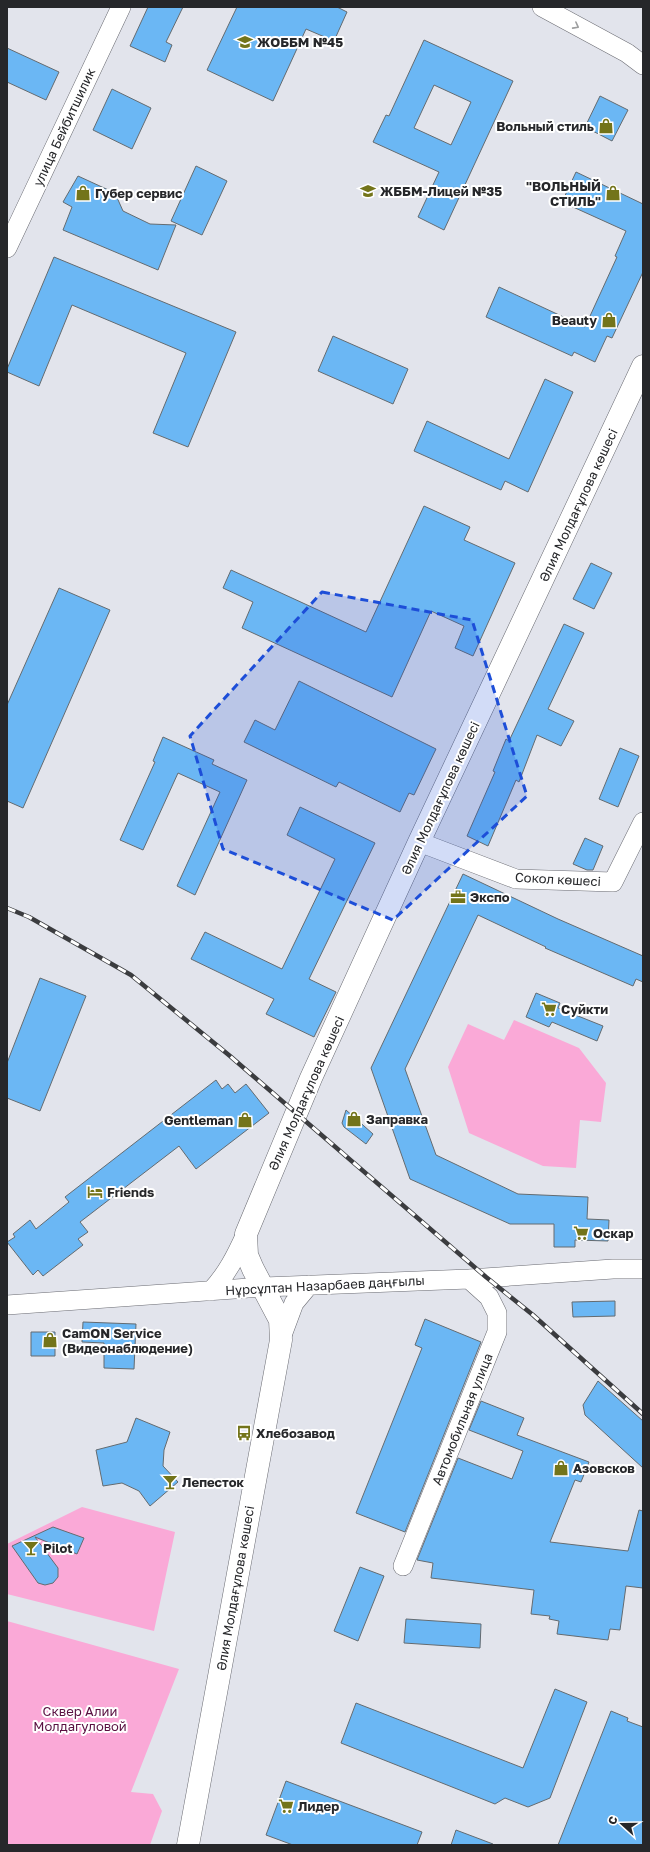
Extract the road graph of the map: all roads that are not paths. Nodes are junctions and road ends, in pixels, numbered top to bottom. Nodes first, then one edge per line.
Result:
1 (121, 7) edge
2 (542, 7) edge
3 (643, 65) edge
4 (7, 248) edge
5 (643, 366) edge
6 (643, 822) edge
7 (419, 842) junction
8 (246, 1234) junction
9 (643, 1269) edge
10 (469, 1279) junction
11 (309, 1285) junction
12 (264, 1287) junction
13 (211, 1290) junction
14 (7, 1305) edge
15 (281, 1340) junction
16 (403, 1566) dead end
17 (188, 1845) edge

1 - 4 street, улица Бейбитшилик
2 -> 3 street
5 - 7 main road, Әлия Молдағұлова көшесі
6 - 7 street, Сокол көшесі
7 - 8 main road, Әлия Молдағұлова көшесі
8 - 12 main road, Әлия Молдағұлова көшесі
8 - 13 street
9 - 10 street, Нұрсұлтан Назарбаев даңғылы
10 - 11 street, Нұрсұлтан Назарбаев даңғылы
10 - 16 street, Автомобильная улица
11 - 12 street, Нұрсұлтан Назарбаев даңғылы
11 - 15 street
12 - 13 street, Нұрсұлтан Назарбаев даңғылы
12 - 15 main road, Әлия Молдағұлова көшесі
13 - 14 street, Нұрсұлтан Назарбаев даңғылы
15 - 17 main road, Әлия Молдағұлова көшесі

